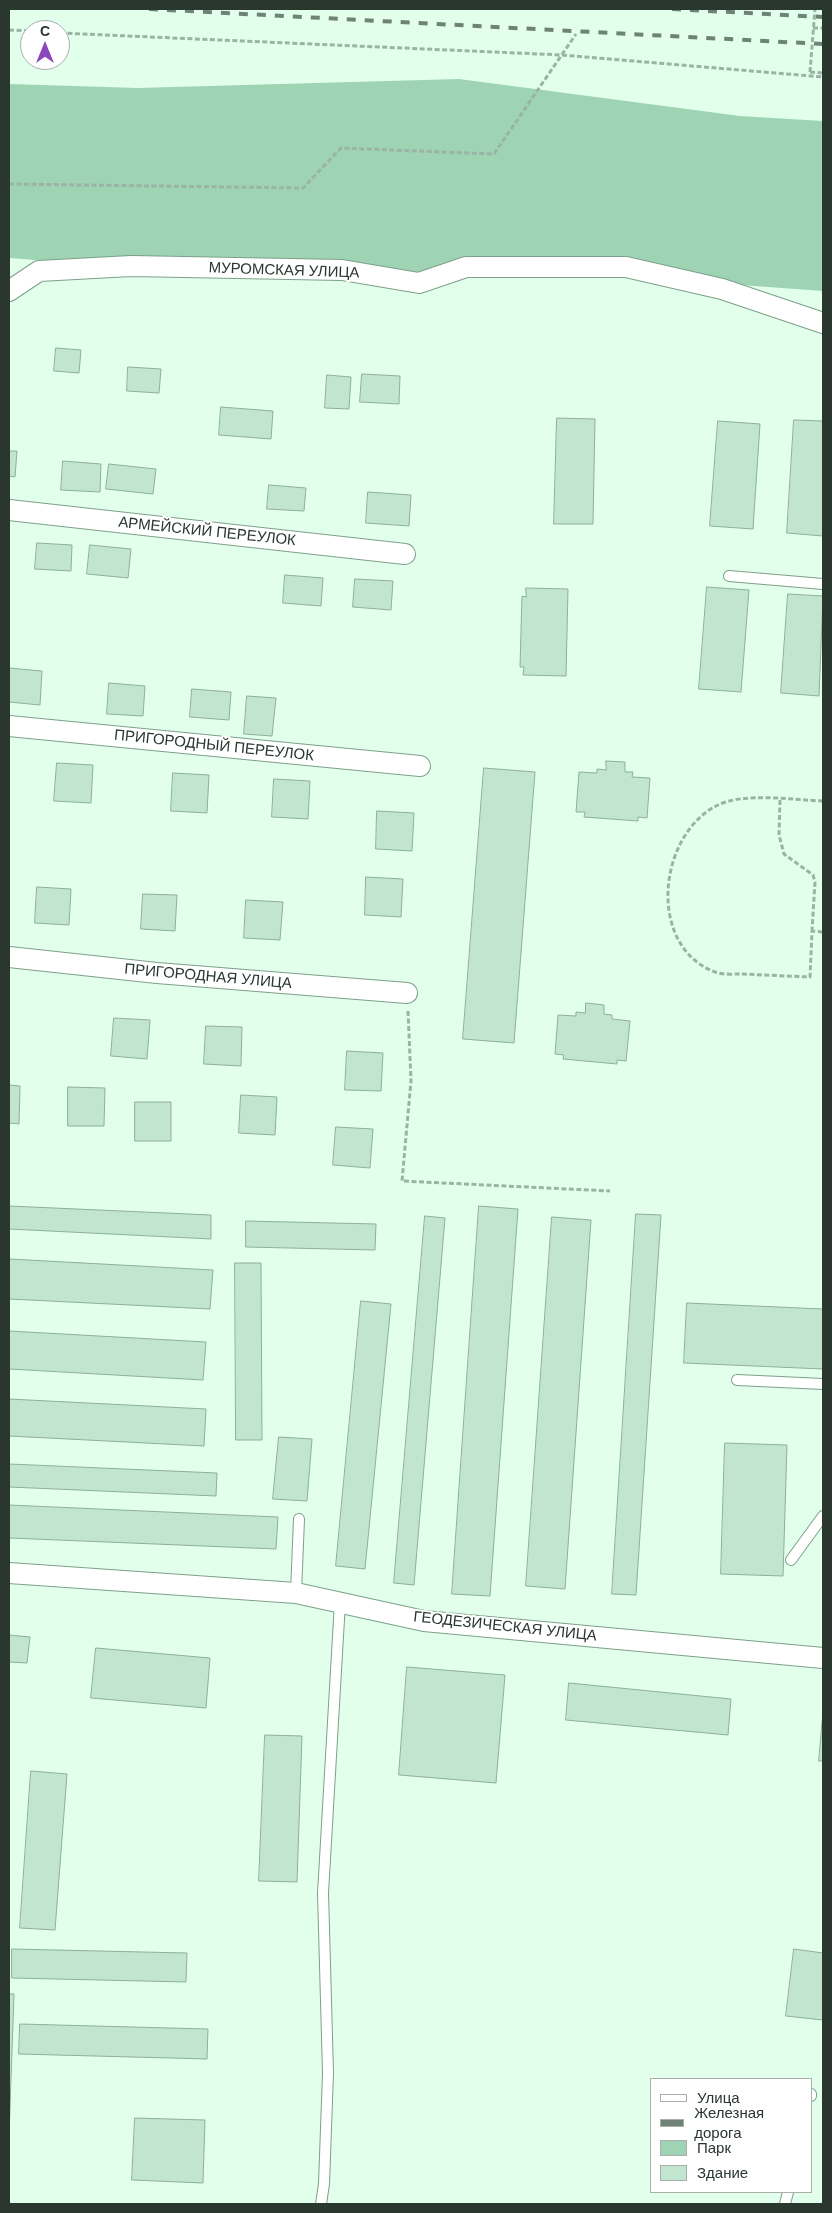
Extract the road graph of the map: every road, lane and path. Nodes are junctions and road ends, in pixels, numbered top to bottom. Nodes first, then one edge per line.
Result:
1 (815, 9) edge
2 (814, 28) junction
3 (823, 28) edge
4 (70, 32) edge
5 (576, 34) dead end
6 (562, 55) junction
7 (823, 73) edge
8 (823, 77) edge
9 (9, 184) edge
10 (9, 291) edge
11 (823, 323) edge
12 (9, 510) edge
13 (404, 554) dead end
14 (729, 576) dead end
15 (823, 584) edge
16 (9, 726) edge
17 (420, 766) dead end
18 (780, 800) junction
19 (823, 801) edge
20 (812, 931) junction
21 (823, 932) edge
22 (9, 957) edge
23 (408, 993) joint
24 (610, 1191) dead end
25 (737, 1380) dead end
26 (823, 1384) edge
27 (823, 1516) edge
28 (299, 1518) dead end
29 (791, 1560) dead end
30 (9, 1573) edge
31 (296, 1593) junction
32 (340, 1602) junction
33 (823, 1658) edge
34 (321, 2204) edge

1 - 2 path, bridge
2 - 3 path
2 - 7 path, bridge
4 - 6 path
5 - 6 path
6 - 8 path
6 - 9 path
10 - 11 street, МУРОМСКАЯ УЛИЦА
12 - 13 street, АРМЕЙСКИЙ ПЕРЕУЛОК
14 - 15 lane
16 - 17 street, ПРИГОРОДНЫЙ ПЕРЕУЛОК
18 - 19 path
18 - 20 path
18 - 20 path
20 - 21 path
22 - 23 street, ПРИГОРОДНАЯ УЛИЦА
23 - 24 path
25 - 26 lane
27 - 29 lane
28 - 31 lane
30 - 31 street, ГЕОДЕЗИЧЕСКАЯ УЛИЦА
31 - 32 street, ГЕОДЕЗИЧЕСКАЯ УЛИЦА
32 - 33 street, ГЕОДЕЗИЧЕСКАЯ УЛИЦА
32 - 34 lane

